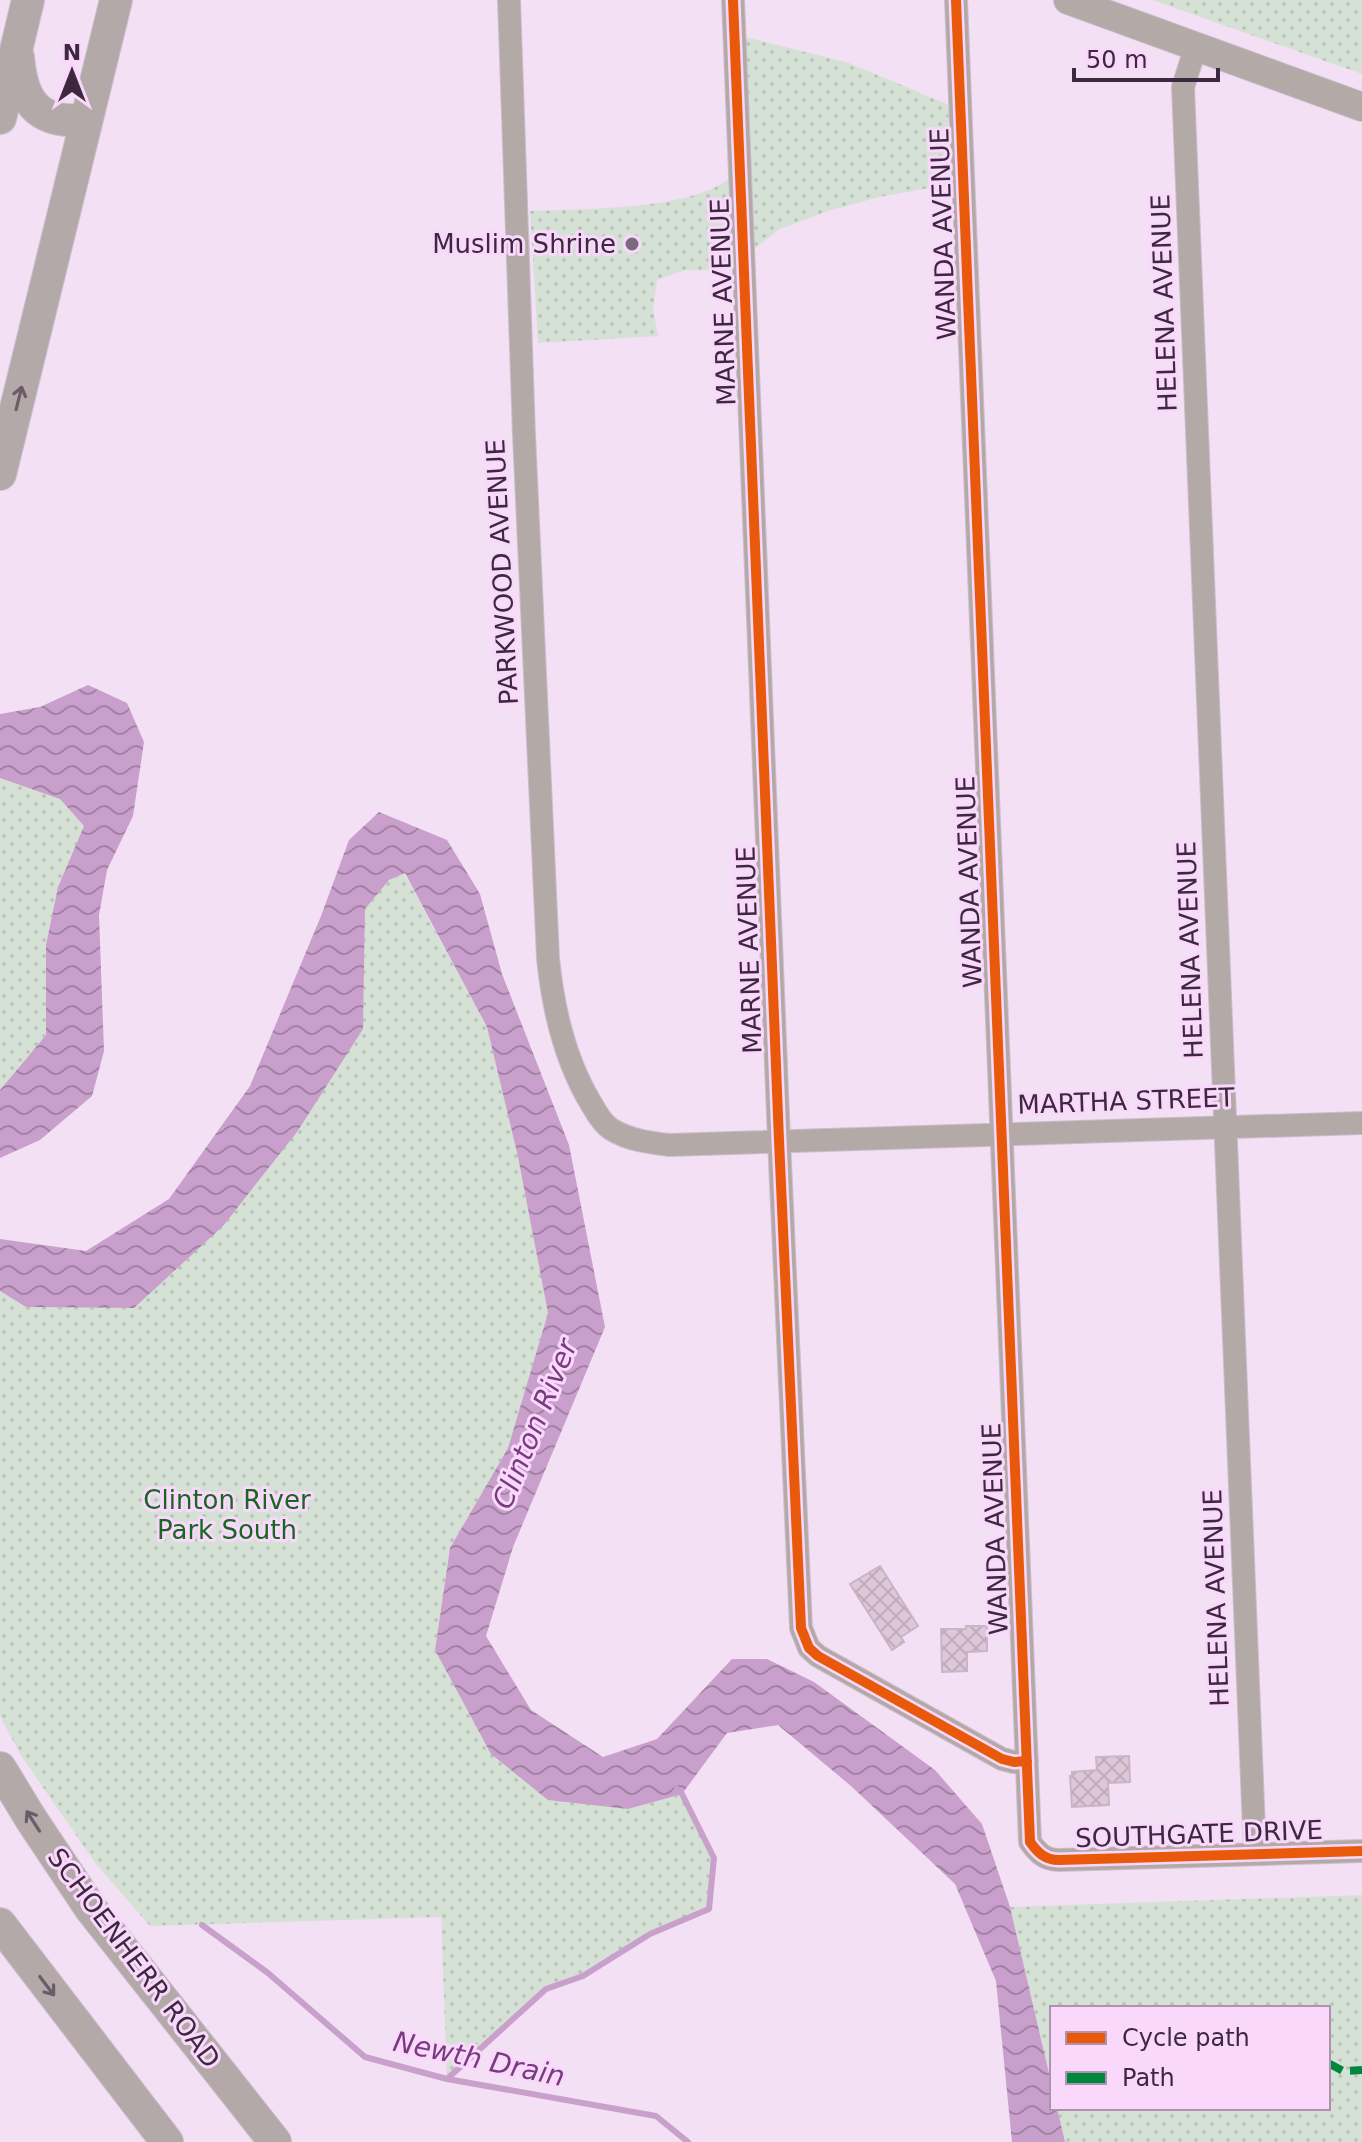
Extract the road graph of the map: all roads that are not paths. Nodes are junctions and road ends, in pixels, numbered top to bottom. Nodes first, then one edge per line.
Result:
1 (28, 0) edge
2 (116, 0) edge
3 (509, 0) edge
4 (733, 0) edge
5 (956, 0) edge
6 (1068, 0) edge
7 (1196, 46) junction
8 (17, 49) junction
9 (1362, 107) edge
10 (0, 118) edge
11 (86, 120) junction
12 (0, 474) edge
13 (1362, 1123) edge
14 (1225, 1126) junction
15 (608, 1128) joint
16 (1002, 1133) junction
17 (779, 1140) junction
18 (1027, 1761) junction
19 (0, 1768) edge
20 (1362, 1851) edge
21 (1255, 1854) junction
22 (0, 1924) edge
23 (266, 2137) edge
24 (167, 2142) edge

1 - 8 main road
2 - 11 main road
3 - 15 street, PARKWOOD AVENUE
4 - 17 street, MARNE AVENUE
5 - 16 street, WANDA AVENUE
6 - 7 street
7 - 9 street
7 - 14 street, HELENA AVENUE
8 - 10 main road
8 - 11 main road
12 -> 11 main road
13 - 14 street, MARTHA STREET
14 - 16 street, MARTHA STREET
14 - 21 street, HELENA AVENUE
15 - 17 street, MARTHA STREET
16 - 17 street, MARTHA STREET
16 - 18 street, WANDA AVENUE
17 - 18 street, MARNE AVENUE
18 - 21 street, SOUTHGATE DRIVE
23 -> 19 main road, SCHOENHERR ROAD
20 - 21 street, SOUTHGATE DRIVE
22 -> 24 main road

